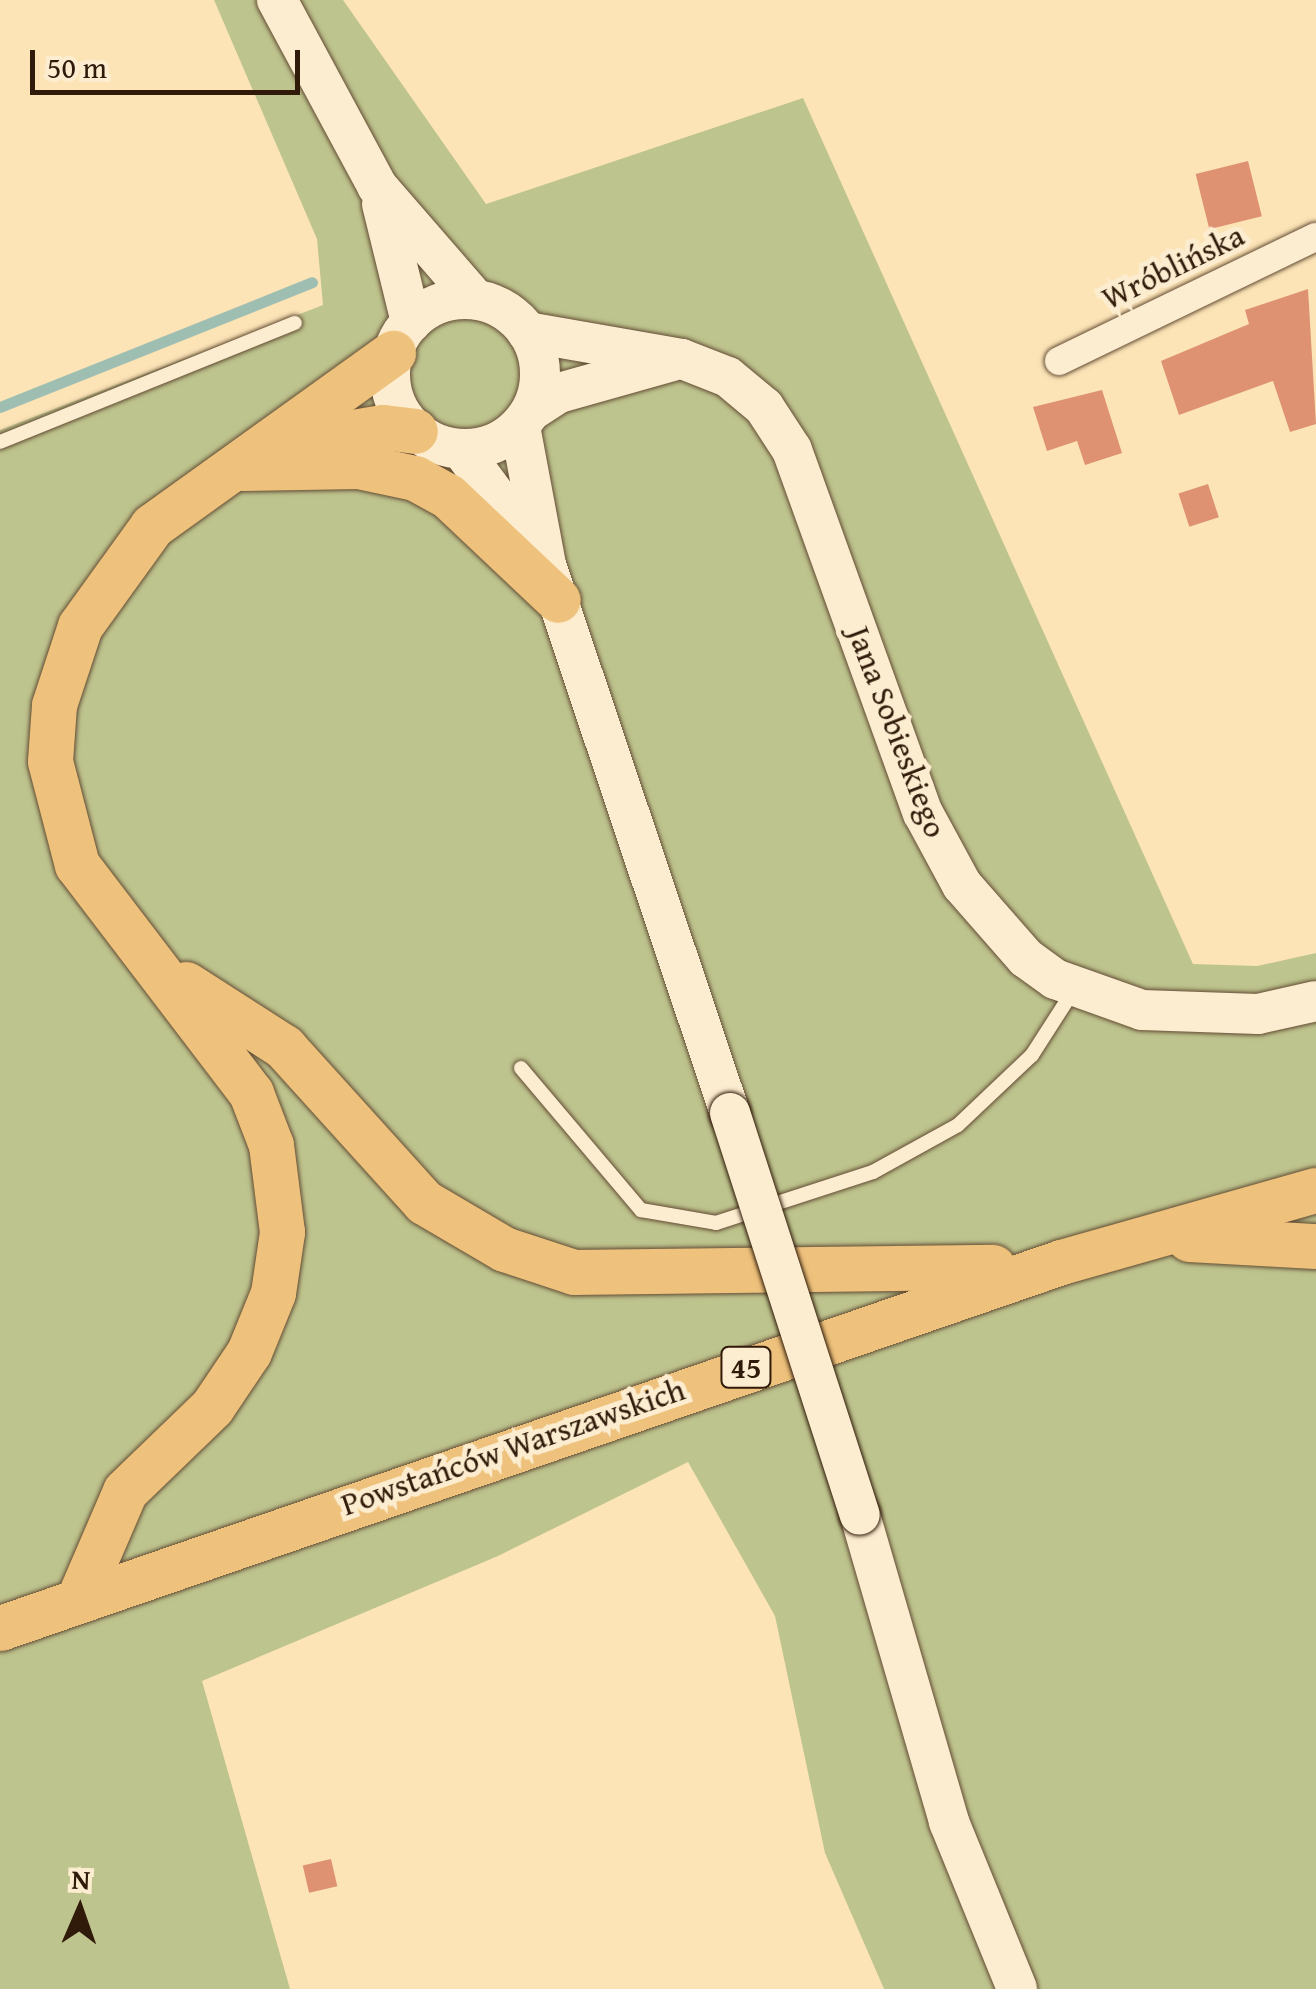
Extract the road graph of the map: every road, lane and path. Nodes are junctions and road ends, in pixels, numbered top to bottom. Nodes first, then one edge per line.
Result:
1 (277, 0) edge
2 (377, 186) junction
3 (1316, 237) edge
4 (475, 300) junction
5 (295, 323) dead end
6 (527, 332) junction
7 (402, 337) junction
8 (682, 359) junction
9 (1059, 360) dead end
10 (525, 419) junction
11 (415, 431) junction
12 (0, 442) edge
13 (269, 446) junction
14 (462, 450) junction
15 (221, 471) junction
16 (552, 582) junction
17 (159, 967) junction
18 (1075, 988) junction
19 (1316, 1000) edge
20 (521, 1068) dead end
21 (1316, 1190) edge
22 (1148, 1238) junction
23 (1316, 1246) edge
24 (1060, 1262) junction
25 (79, 1598) junction
26 (0, 1628) edge
27 (997, 1950) junction
28 (1004, 1989) edge
29 (1018, 1989) edge

1 - 2 main road
2 - 4 main road
2 - 7 main road
3 - 9 street, Wróblińska
4 - 6 main road
4 - 7 main road
5 - 12 lane
6 - 8 main road, Jana Sobieskiego
6 - 10 main road
7 - 11 main road
7 - 13 main road
8 - 10 main road
8 - 18 main road, Jana Sobieskiego
10 - 14 main road
10 - 16 main road
11 - 13 main road
11 - 14 main road
13 - 15 main road
14 - 16 main road
15 - 16 main road
15 - 17 main road
16 - 27 main road, bridge
17 - 24 main road
17 - 25 main road
18 - 19 main road, Jana Sobieskiego
18 - 20 lane
21 - 22 main road, Powstańców Warszawskich / 45
22 - 23 main road
22 - 24 main road, Powstańców Warszawskich / 45
24 - 25 main road, Powstańców Warszawskich / 45
25 - 26 main road, Powstańców Warszawskich / 45
27 - 28 main road
27 - 29 main road

